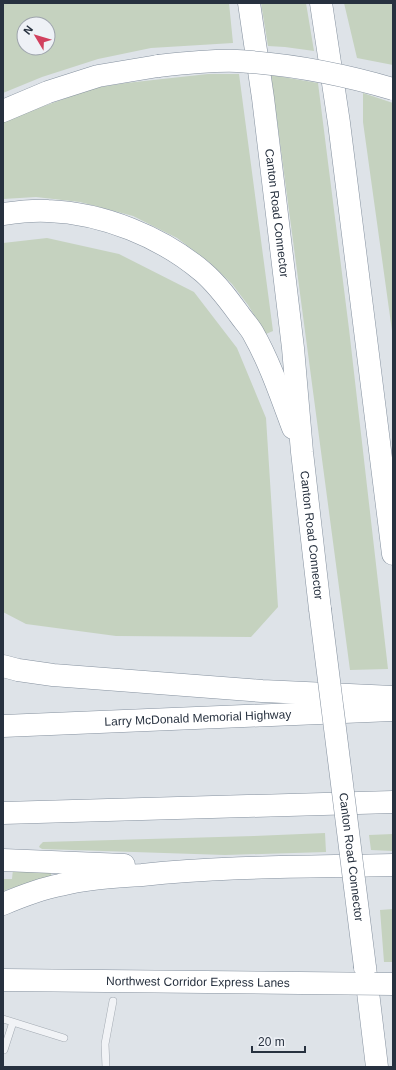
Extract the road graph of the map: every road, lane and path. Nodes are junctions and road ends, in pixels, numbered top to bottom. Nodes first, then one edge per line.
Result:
1 (249, 3) edge
2 (321, 3) edge
3 (393, 89) edge
4 (3, 111) edge
5 (3, 214) edge
6 (302, 452) junction
7 (393, 554) edge
8 (3, 666) edge
9 (393, 697) edge
10 (393, 710) edge
11 (3, 726) edge
12 (393, 802) edge
13 (3, 813) edge
14 (3, 860) edge
15 (393, 865) edge
16 (211, 869) junction
17 (3, 904) edge
18 (3, 980) edge
19 (393, 984) edge
20 (113, 1001) dead end
21 (3, 1019) edge
22 (13, 1022) junction
23 (64, 1038) dead end
24 (4, 1050) edge
25 (375, 1063) edge
26 (106, 1067) edge

1 - 6 highway, Canton Road Connector
2 - 7 highway
3 - 4 highway, bridge
5 - 6 highway
6 - 25 highway, Canton Road Connector, bridge
8 - 9 highway
10 - 11 highway, Larry McDonald Memorial Highway
12 - 13 highway
14 - 16 highway
15 - 16 highway
16 - 17 highway
18 - 19 highway, Northwest Corridor Express Lanes, bridge
20 - 26 lane
21 - 22 lane
22 - 23 lane
22 - 24 lane

